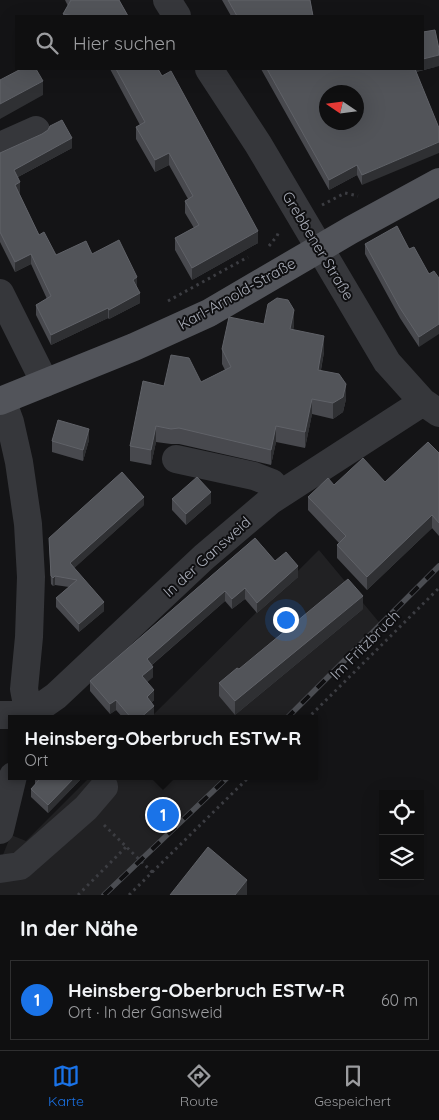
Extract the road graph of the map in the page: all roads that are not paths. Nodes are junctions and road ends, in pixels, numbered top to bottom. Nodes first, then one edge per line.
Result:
1 (167, 0) edge
2 (176, 15) edge
3 (210, 70) edge
4 (36, 130) dead end
5 (0, 146) edge
6 (439, 182) edge
7 (321, 248) junction
8 (0, 293) edge
9 (45, 383) junction
10 (1, 401) edge
11 (431, 407) edge
12 (176, 459) dead end
13 (281, 494) junction
14 (28, 715) edge
15 (31, 715) edge
16 (12, 780) edge
17 (104, 787) dead end
18 (0, 830) edge
19 (0, 869) edge

1 - 2 street
3 - 7 street, Grebbener Straße
4 - 5 street
6 - 7 main road, Karl-Arnold-Straße
7 - 9 main road, Karl-Arnold-Straße
7 - 11 street, Grebbener Straße
8 - 9 street
9 - 10 main road, Karl-Arnold-Straße
10 - 14 street
11 - 13 street, In der Gansweid
12 - 13 street
13 - 15 street, In der Gansweid
16 - 18 street
17 - 19 street

